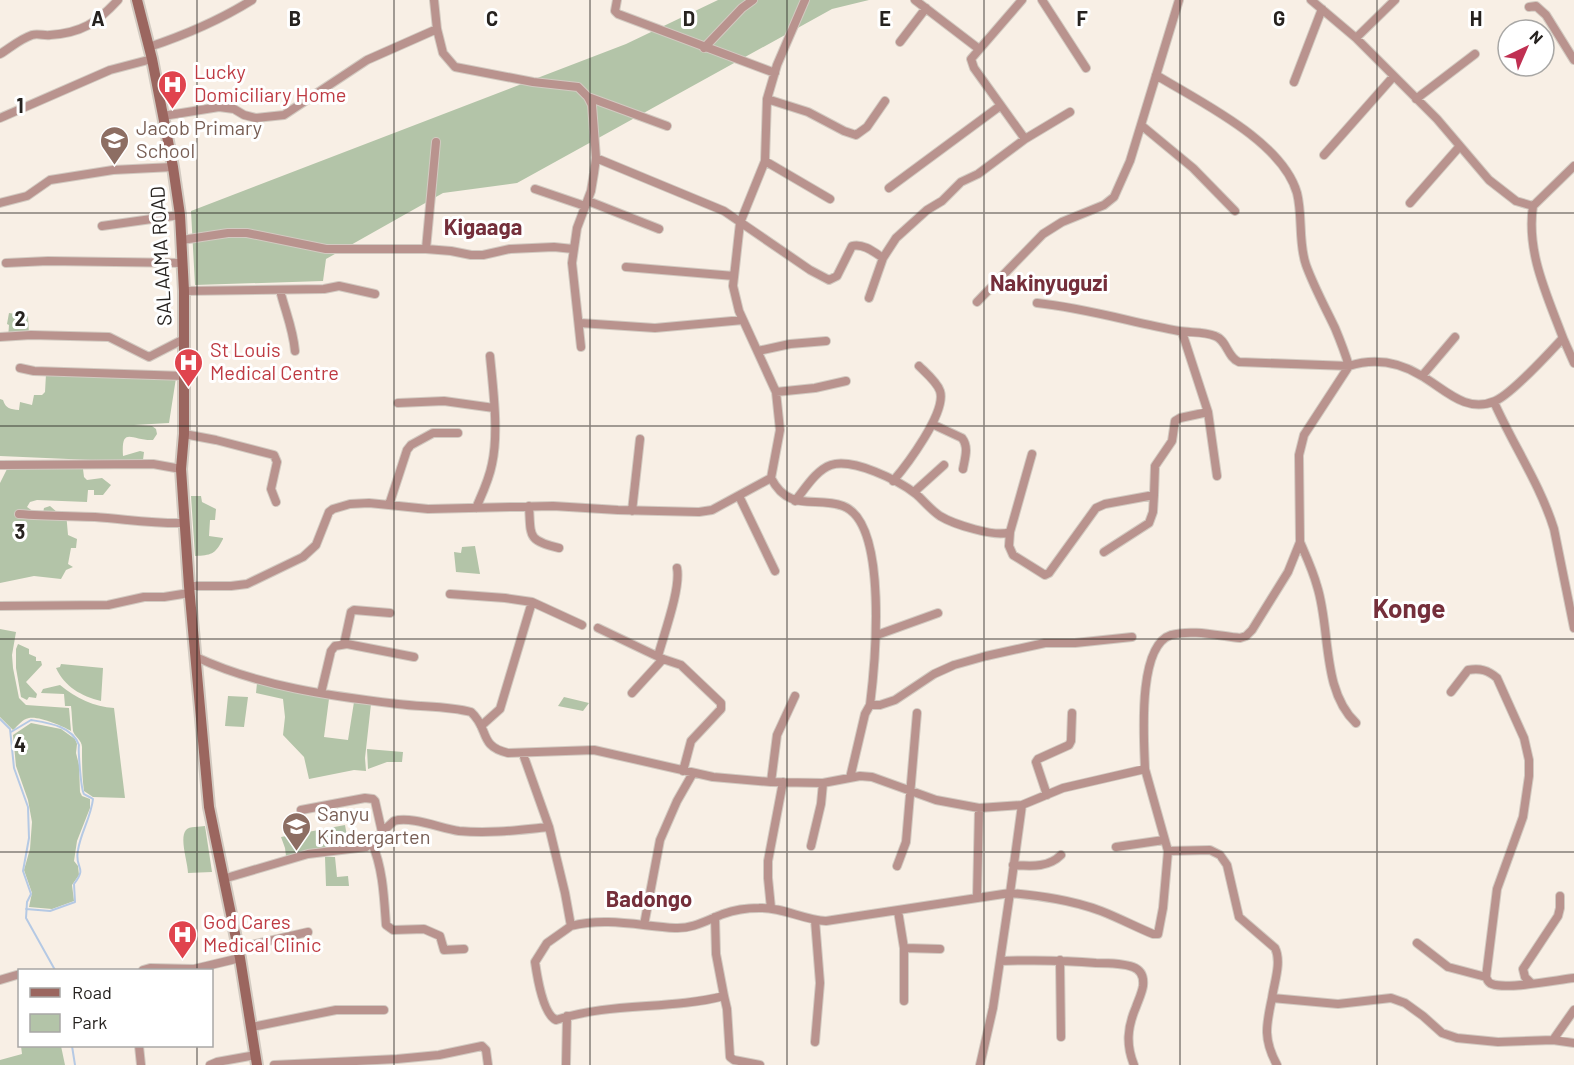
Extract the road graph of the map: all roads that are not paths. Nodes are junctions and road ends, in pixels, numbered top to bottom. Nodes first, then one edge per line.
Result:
1 (118, 0) edge
2 (137, 0) edge
3 (252, 0) edge
4 (434, 0) edge
5 (617, 0) edge
6 (753, 0) edge
7 (805, 0) edge
8 (915, 0) edge
9 (1022, 0) edge
10 (1042, 0) edge
11 (1179, 0) edge
12 (1311, 0) edge
13 (1395, 0) edge
14 (1529, 7) dead end
15 (926, 8) junction
16 (1322, 9) junction
17 (437, 28) junction
18 (1356, 38) junction
19 (900, 42) dead end
20 (149, 47) junction
21 (704, 48) junction
22 (979, 49) junction
23 (0, 54) edge
24 (1475, 54) dead end
25 (152, 59) junction
26 (1574, 60) edge
27 (1086, 68) dead end
28 (775, 73) junction
29 (1156, 75) junction
30 (1393, 77) junction
31 (1294, 82) dead end
32 (588, 97) junction
33 (767, 99) junction
34 (1416, 99) junction
35 (885, 101) dead end
36 (1000, 106) junction
37 (1070, 112) dead end
38 (164, 116) junction
39 (0, 118) edge
40 (1141, 124) junction
41 (667, 126) dead end
42 (1025, 139) junction
43 (436, 142) dead end
44 (1460, 146) junction
45 (1324, 155) dead end
46 (596, 158) junction
47 (765, 161) junction
48 (1574, 166) edge
49 (173, 167) junction
50 (889, 188) dead end
51 (535, 189) dead end
52 (830, 199) dead end
53 (0, 203) edge
54 (587, 203) junction
55 (1410, 203) dead end
56 (1533, 206) junction
57 (1235, 211) dead end
58 (180, 215) junction
59 (740, 223) junction
60 (102, 226) dead end
61 (659, 230) dead end
62 (182, 240) junction
63 (426, 249) junction
64 (573, 249) junction
65 (883, 258) junction
66 (6, 263) dead end
67 (183, 263) junction
68 (626, 267) dead end
69 (734, 276) junction
70 (280, 290) junction
71 (184, 291) junction
72 (375, 294) dead end
73 (869, 298) dead end
74 (977, 302) dead end
75 (1037, 303) dead end
76 (743, 320) junction
77 (580, 323) junction
78 (1182, 332) junction
79 (0, 337) edge
80 (1455, 337) dead end
81 (1563, 338) junction
82 (184, 339) junction
83 (826, 341) dead end
84 (581, 347) dead end
85 (295, 351) dead end
86 (758, 351) junction
87 (490, 356) dead end
88 (1574, 363) edge
89 (920, 366) dead end
90 (1349, 366) junction
91 (20, 368) dead end
92 (184, 376) junction
93 (1422, 376) junction
94 (846, 381) dead end
95 (776, 393) junction
96 (1494, 402) junction
97 (398, 403) dead end
98 (494, 408) junction
99 (1208, 412) junction
100 (932, 424) junction
101 (458, 433) dead end
102 (184, 434) junction
103 (640, 439) dead end
104 (1032, 454) dead end
105 (0, 465) edge
106 (944, 465) dead end
107 (181, 468) junction
108 (963, 469) dead end
109 (1217, 476) dead end
110 (771, 478) junction
111 (893, 481) junction
112 (914, 492) junction
113 (1154, 495) junction
114 (739, 496) junction
115 (795, 501) junction
116 (276, 502) dead end
117 (389, 505) junction
118 (529, 506) junction
119 (476, 508) junction
120 (632, 511) junction
121 (19, 514) dead end
122 (185, 523) junction
123 (1010, 532) junction
124 (1300, 542) junction
125 (559, 548) dead end
126 (1104, 552) dead end
127 (677, 568) dead end
128 (775, 571) dead end
129 (189, 589) junction
130 (450, 594) dead end
131 (532, 602) junction
132 (0, 606) edge
133 (390, 613) dead end
134 (938, 613) dead end
135 (582, 625) dead end
136 (598, 628) dead end
137 (1574, 628) edge
138 (877, 635) junction
139 (1132, 637) dead end
140 (344, 644) junction
141 (196, 657) junction
142 (414, 657) dead end
143 (661, 658) junction
144 (1451, 692) dead end
145 (321, 693) junction
146 (632, 693) dead end
147 (795, 696) dead end
148 (870, 705) junction
149 (917, 713) dead end
150 (1072, 713) dead end
151 (1356, 723) dead end
152 (482, 726) junction
153 (523, 754) junction
154 (1145, 769) junction
155 (683, 771) junction
156 (693, 773) junction
157 (850, 778) junction
158 (771, 782) junction
159 (783, 782) junction
160 (823, 783) junction
161 (910, 791) junction
162 (1047, 795) junction
163 (1022, 805) junction
164 (979, 808) junction
165 (301, 810) dead end
166 (549, 827) junction
167 (382, 832) junction
168 (1164, 840) junction
169 (372, 843) junction
170 (811, 846) dead end
171 (1116, 847) dead end
172 (1168, 851) junction
173 (1061, 855) dead end
174 (1014, 865) junction
175 (897, 866) dead end
176 (223, 879) junction
177 (1010, 893) junction
178 (1560, 896) dead end
179 (977, 898) junction
180 (771, 908) junction
181 (898, 911) junction
182 (715, 917) junction
183 (815, 920) junction
184 (644, 924) junction
185 (571, 926) junction
186 (308, 932) dead end
187 (1418, 943) dead end
188 (904, 948) junction
189 (464, 949) dead end
190 (940, 949) dead end
191 (239, 953) junction
192 (1060, 960) junction
193 (999, 961) junction
194 (146, 969) edge
195 (194, 969) edge
196 (194, 969) edge
197 (18, 975) edge
198 (1486, 977) junction
199 (1574, 978) edge
200 (0, 980) edge
201 (1531, 983) junction
202 (724, 996) junction
203 (1272, 998) junction
204 (904, 1000) dead end
205 (384, 1010) dead end
206 (1574, 1010) edge
207 (567, 1016) junction
208 (252, 1027) junction
209 (1061, 1037) dead end
210 (1553, 1040) junction
211 (815, 1042) dead end
212 (1574, 1043) edge
213 (139, 1047) edge
214 (256, 1060) edge
215 (141, 1065) edge
216 (210, 1065) edge
217 (274, 1065) edge
218 (488, 1065) edge
219 (566, 1065) edge
220 (760, 1065) edge
221 (980, 1065) edge
222 (1134, 1065) edge
223 (1277, 1065) edge

1 - 23 street
2 - 20 main road, SALAAMA ROAD
3 - 20 street
4 - 17 street
5 - 21 street
6 - 21 street
7 - 28 street
8 - 15 street
9 - 22 street
10 - 27 street
11 - 29 street
12 - 16 street
13 - 18 street
14 - 26 street
15 - 19 street
15 - 22 street
16 - 18 street
16 - 31 street
17 - 32 street
17 - 38 street
18 - 30 street
20 - 25 main road, SALAAMA ROAD
21 - 28 street
22 - 36 street
24 - 34 street
25 - 38 main road, SALAAMA ROAD
25 - 39 street
28 - 33 street
29 - 40 street
29 - 90 street
30 - 34 street
30 - 45 street
32 - 41 street
32 - 46 street
33 - 35 street
33 - 47 street
34 - 44 street
36 - 42 street
36 - 50 street
37 - 42 street
38 - 49 main road, SALAAMA ROAD
40 - 57 street
40 - 74 street
42 - 65 street
43 - 63 street
44 - 55 street
44 - 56 street
46 - 54 street
46 - 59 street
47 - 52 street
47 - 59 street
48 - 56 street
49 - 53 street
49 - 58 main road, SALAAMA ROAD
51 - 54 street
54 - 61 street
54 - 64 street
56 - 81 street
58 - 60 street
58 - 62 main road, SALAAMA ROAD
59 - 65 street
59 - 69 street
62 - 63 street
62 - 67 main road, SALAAMA ROAD
63 - 64 street
64 - 77 street
65 - 73 street
66 - 67 street
67 - 71 main road, SALAAMA ROAD
68 - 69 street
69 - 76 street
70 - 71 street
70 - 72 street
70 - 85 street
71 - 82 main road, SALAAMA ROAD
75 - 78 street
76 - 77 street
76 - 86 street
77 - 84 street
78 - 90 street
78 - 99 street
79 - 82 street
80 - 93 street
81 - 88 street
81 - 96 street
82 - 92 main road, SALAAMA ROAD
83 - 86 street
86 - 95 street
87 - 98 street
89 - 100 street
90 - 93 street
90 - 124 street
91 - 92 street
92 - 102 main road, SALAAMA ROAD
93 - 96 street
94 - 95 street
95 - 110 street
96 - 137 street
97 - 98 street
98 - 119 street
99 - 109 street
99 - 113 street
100 - 108 street
100 - 111 street
101 - 117 street
102 - 107 main road, SALAAMA ROAD
102 - 116 street
103 - 120 street
104 - 123 street
105 - 107 street
106 - 112 street
107 - 122 main road, SALAAMA ROAD
110 - 114 street
110 - 115 street
111 - 112 street
111 - 115 street
112 - 123 street
113 - 123 street
113 - 126 street
114 - 120 street
114 - 128 street
115 - 138 street
117 - 119 street
117 - 129 street
118 - 119 street
118 - 120 street
118 - 125 street
121 - 122 street
122 - 129 main road, SALAAMA ROAD
124 - 151 street
124 - 154 street
127 - 143 street
129 - 132 street
129 - 141 main road, SALAAMA ROAD
130 - 131 street
131 - 135 street
131 - 152 street
133 - 140 street
134 - 138 street
136 - 143 street
138 - 148 street
139 - 148 street
140 - 142 street
140 - 145 street
141 - 145 street
141 - 176 main road, SALAAMA ROAD
143 - 146 street
143 - 155 street
144 - 198 street
145 - 152 street
147 - 158 street
148 - 157 street
149 - 161 street
150 - 162 street
152 - 153 street
153 - 155 street
153 - 166 street
154 - 162 street
154 - 168 street
155 - 156 street
156 - 158 street
156 - 184 street
157 - 160 street
157 - 161 street
158 - 159 street
159 - 160 street
159 - 180 street
160 - 170 street
161 - 164 street
161 - 175 street
162 - 163 street
163 - 164 street
163 - 174 street
164 - 179 street
165 - 167 street
166 - 167 street
166 - 185 street
167 - 169 street
168 - 171 street
168 - 172 street
169 - 176 street
169 - 189 street
172 - 177 street
172 - 203 street
173 - 174 street
174 - 177 street
176 - 191 main road, SALAAMA ROAD
177 - 179 street
177 - 193 street
178 - 201 street
179 - 181 street
180 - 182 street
180 - 183 street
181 - 183 street
181 - 188 street
182 - 184 street
182 - 202 street
183 - 211 street
184 - 185 street
185 - 207 street
186 - 191 street
187 - 198 street
188 - 190 street
188 - 204 street
191 - 195 street
191 - 208 main road, SALAAMA ROAD
192 - 193 street
192 - 209 street
192 - 222 street
193 - 221 street
194 - 196 street
197 - 200 street
198 - 201 street
199 - 201 street
202 - 207 street
202 - 220 street
203 - 210 street
203 - 223 street
205 - 208 street
206 - 210 street
207 - 219 street
208 - 214 main road, SALAAMA ROAD
210 - 212 street
213 - 215 street
214 - 216 street
217 - 218 street

